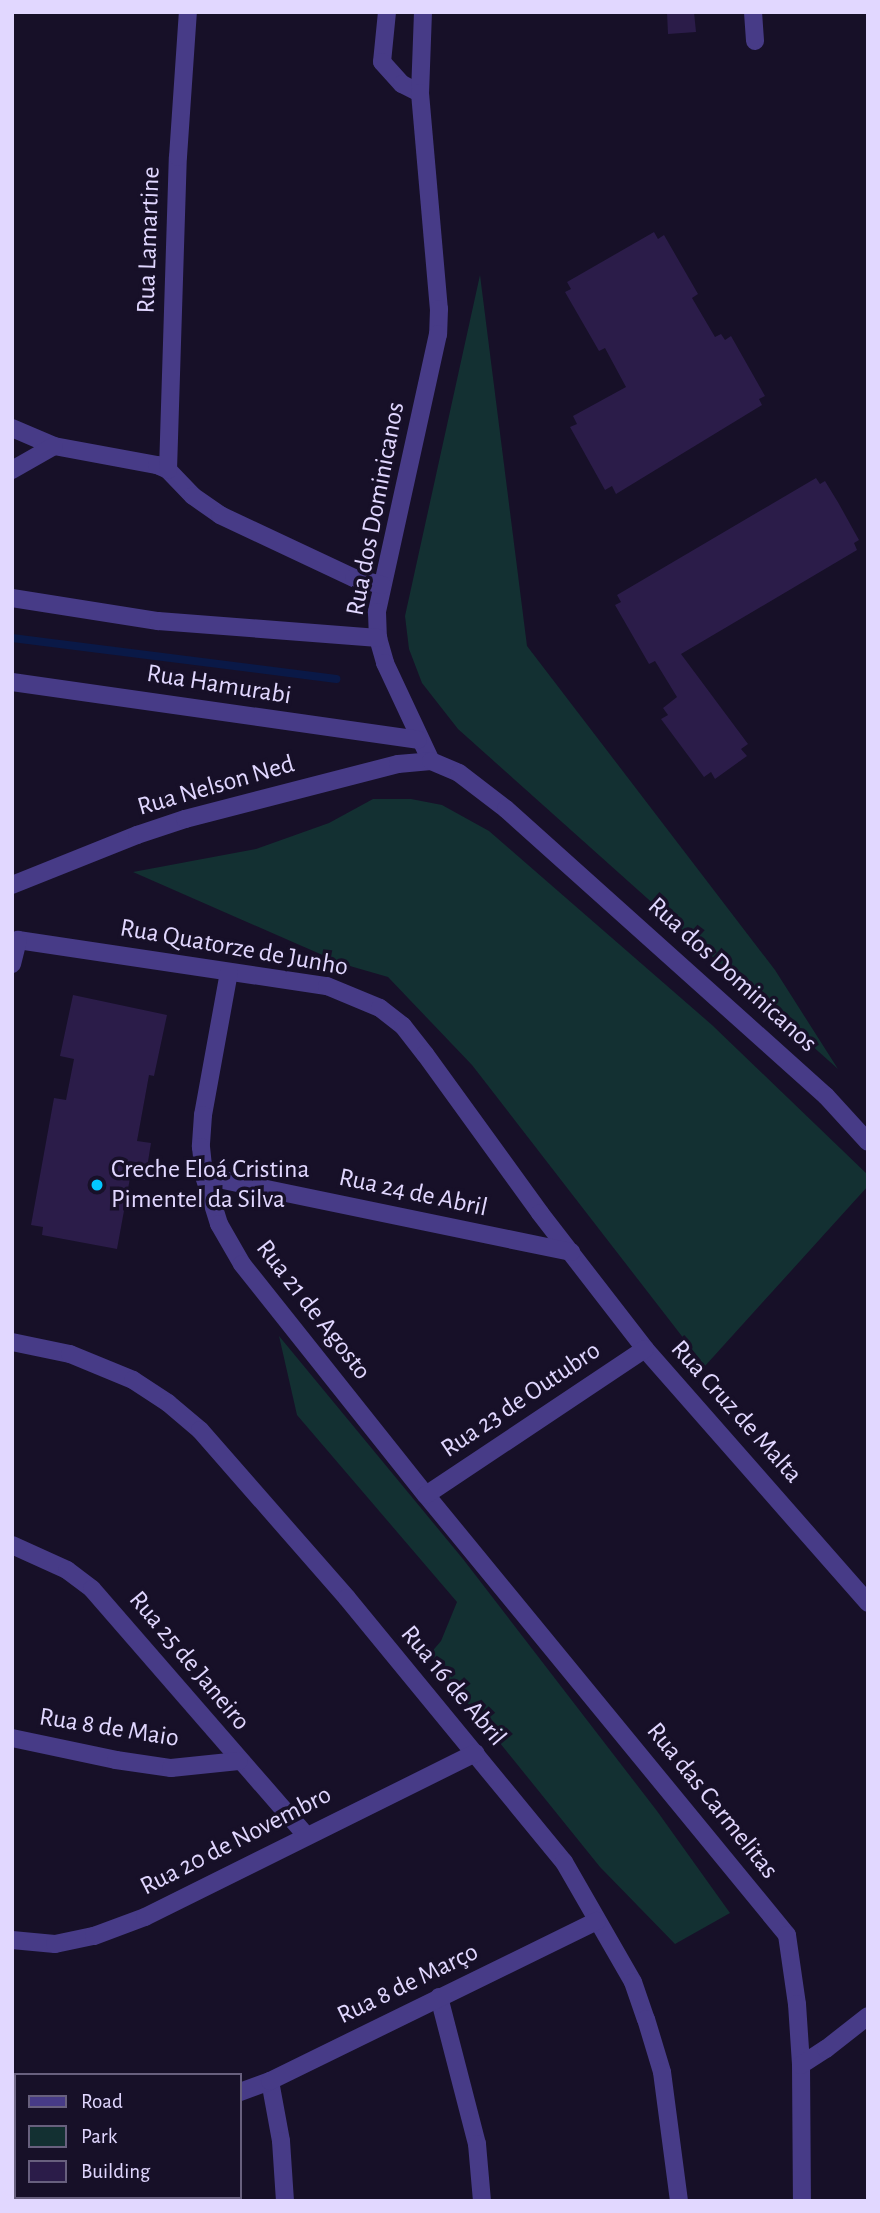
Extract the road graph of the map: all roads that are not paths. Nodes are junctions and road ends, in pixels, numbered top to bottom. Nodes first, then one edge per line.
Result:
1 (188, 12) edge
2 (387, 12) edge
3 (423, 12) edge
4 (752, 12) edge
5 (755, 41) dead end
6 (420, 93) junction
7 (12, 428) edge
8 (54, 446) junction
9 (162, 467) junction
10 (12, 470) edge
11 (382, 585) junction
12 (12, 598) edge
13 (378, 638) junction
14 (12, 681) edge
15 (418, 740) junction
16 (431, 761) junction
17 (15, 888) edge
18 (14, 935) edge
19 (12, 964) edge
20 (229, 972) junction
21 (868, 1142) edge
22 (204, 1176) junction
23 (571, 1252) junction
24 (12, 1342) edge
25 (645, 1349) junction
26 (426, 1495) junction
27 (12, 1545) edge
28 (868, 1604) edge
29 (12, 1738) edge
30 (475, 1753) junction
31 (239, 1761) junction
32 (306, 1835) junction
33 (597, 1921) junction
34 (12, 1940) edge
35 (439, 1997) junction
36 (868, 2016) edge
37 (800, 2065) junction
38 (270, 2081) junction
39 (242, 2091) edge
40 (285, 2201) edge
41 (482, 2201) edge
42 (679, 2201) edge
43 (802, 2201) edge

1 - 9 street, Rua Lamartine
2 - 6 street
3 - 6 street, Rua dos Dominicanos
4 - 5 street
6 - 11 street, Rua dos Dominicanos
7 - 8 street
8 - 9 street
8 - 10 street
9 - 11 street
11 - 13 street, Rua dos Dominicanos
12 - 13 street, Rua Hamurabi
13 - 15 street, Rua dos Dominicanos
14 - 15 street, Rua Hamurabi
15 - 16 street, Rua dos Dominicanos
16 - 17 street, Rua Nelson Ned
16 - 21 street, Rua dos Dominicanos
18 - 19 street
18 - 20 street, Rua Quatorze de Junho
20 - 22 street, Rua 21 de Agosto
20 - 23 street, Rua Quatorze de Junho
22 - 23 street, Rua 24 de Abril
22 - 26 street, Rua 21 de Agosto
23 - 25 street, Rua Cruz de Malta
24 - 30 street, Rua 16 de Abril
25 - 26 street, Rua 23 de Outubro
25 - 28 street, Rua Cruz de Malta
26 - 37 street, Rua das Carmelitas
27 - 31 street, Rua 25 de Janeiro
29 - 31 street, Rua 8 de Maio
30 - 32 street, Rua 20 de Novembro
30 - 33 street, Rua 16 de Abril
31 - 32 street, Rua 25 de Janeiro
32 - 34 street, Rua 20 de Novembro
33 - 35 street, Rua 8 de Março
33 - 42 street, Rua 16 de Abril
35 - 38 street, Rua 8 de Março
35 - 41 street
36 - 37 street
37 - 43 street, Rua das Carmelitas
38 - 39 street, Rua 8 de Março
38 - 40 street

